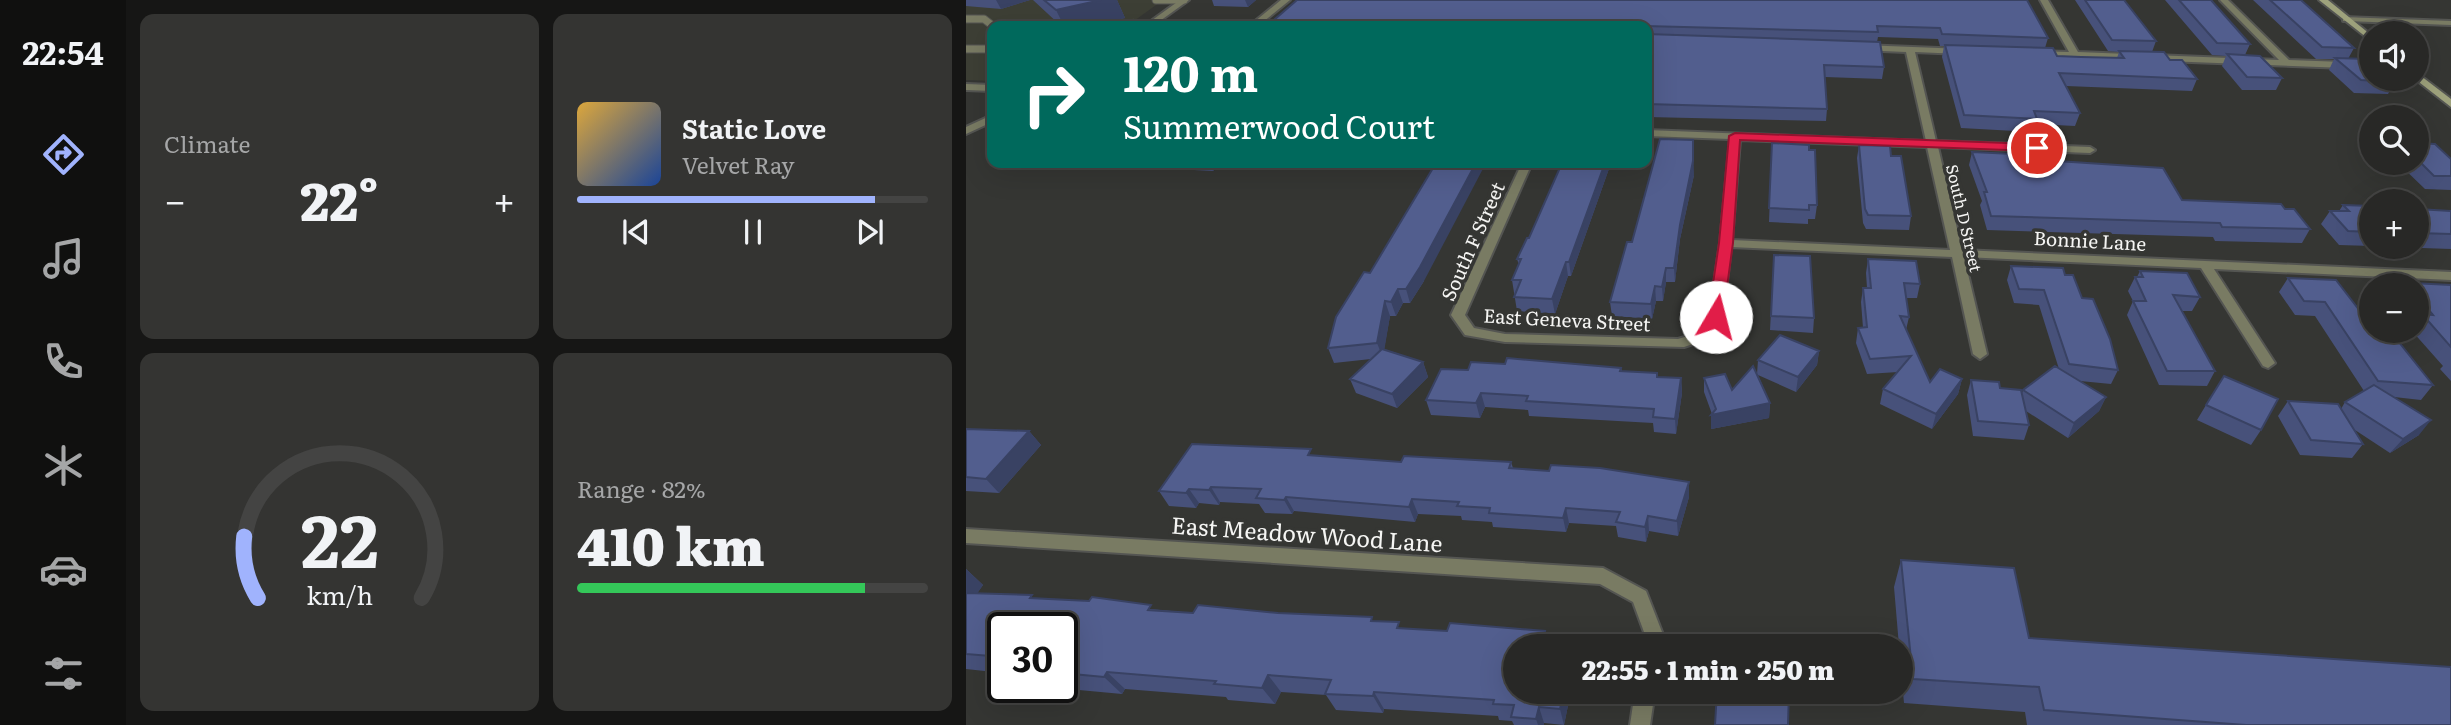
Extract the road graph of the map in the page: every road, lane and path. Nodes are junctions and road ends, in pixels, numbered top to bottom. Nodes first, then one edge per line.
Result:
1 (1156, 0) edge
2 (1185, 0) edge
3 (1286, 0) edge
4 (2044, 0) edge
5 (2224, 0) edge
6 (2323, 0) edge
7 (966, 19) edge
8 (2346, 19) junction
9 (987, 21) edge
10 (1156, 21) edge
11 (1259, 21) edge
12 (2451, 23) edge
13 (2359, 29) edge
14 (1854, 48) edge
15 (966, 49) edge
16 (987, 49) edge
17 (1910, 49) junction
18 (1965, 51) edge
19 (2020, 53) edge
20 (2075, 55) junction
21 (2287, 63) junction
22 (2359, 66) edge
23 (2429, 86) edge
24 (966, 87) edge
25 (987, 88) edge
26 (2451, 104) edge
27 (987, 120) edge
28 (966, 131) edge
29 (1652, 134) edge
30 (1735, 136) junction
31 (1932, 144) junction
32 (2090, 150) dead end
33 (1525, 168) edge
34 (1726, 243) junction
35 (1958, 254) junction
36 (2205, 265) junction
37 (2451, 276) edge
38 (1470, 332) joint
39 (1980, 354) dead end
40 (2268, 363) dead end
41 (966, 536) edge
42 (1653, 634) edge
43 (1643, 704) edge
44 (1640, 725) edge

1 - 2 lane
2 - 10 street
3 - 11 street
4 - 20 street
5 - 21 street
6 - 8 main road
7 - 9 lane
8 - 12 street
8 - 13 main road
14 - 17 street
15 - 16 lane
17 - 18 street
17 - 31 street, South D Street
19 - 20 street
20 - 21 street
21 - 22 street
23 - 26 main road
24 - 25 street
27 - 28 street
29 - 30 street
30 - 31 street
30 - 34 street
31 - 32 street
31 - 35 street, South D Street
33 - 38 street, South F Street
34 - 35 street, Bonnie Lane
34 - 38 street, East Geneva Street
35 - 36 street, Bonnie Lane
35 - 39 street, South D Street
36 - 37 street, Bonnie Lane
36 - 40 street
41 - 42 street, East Meadow Wood Lane
43 - 44 street

